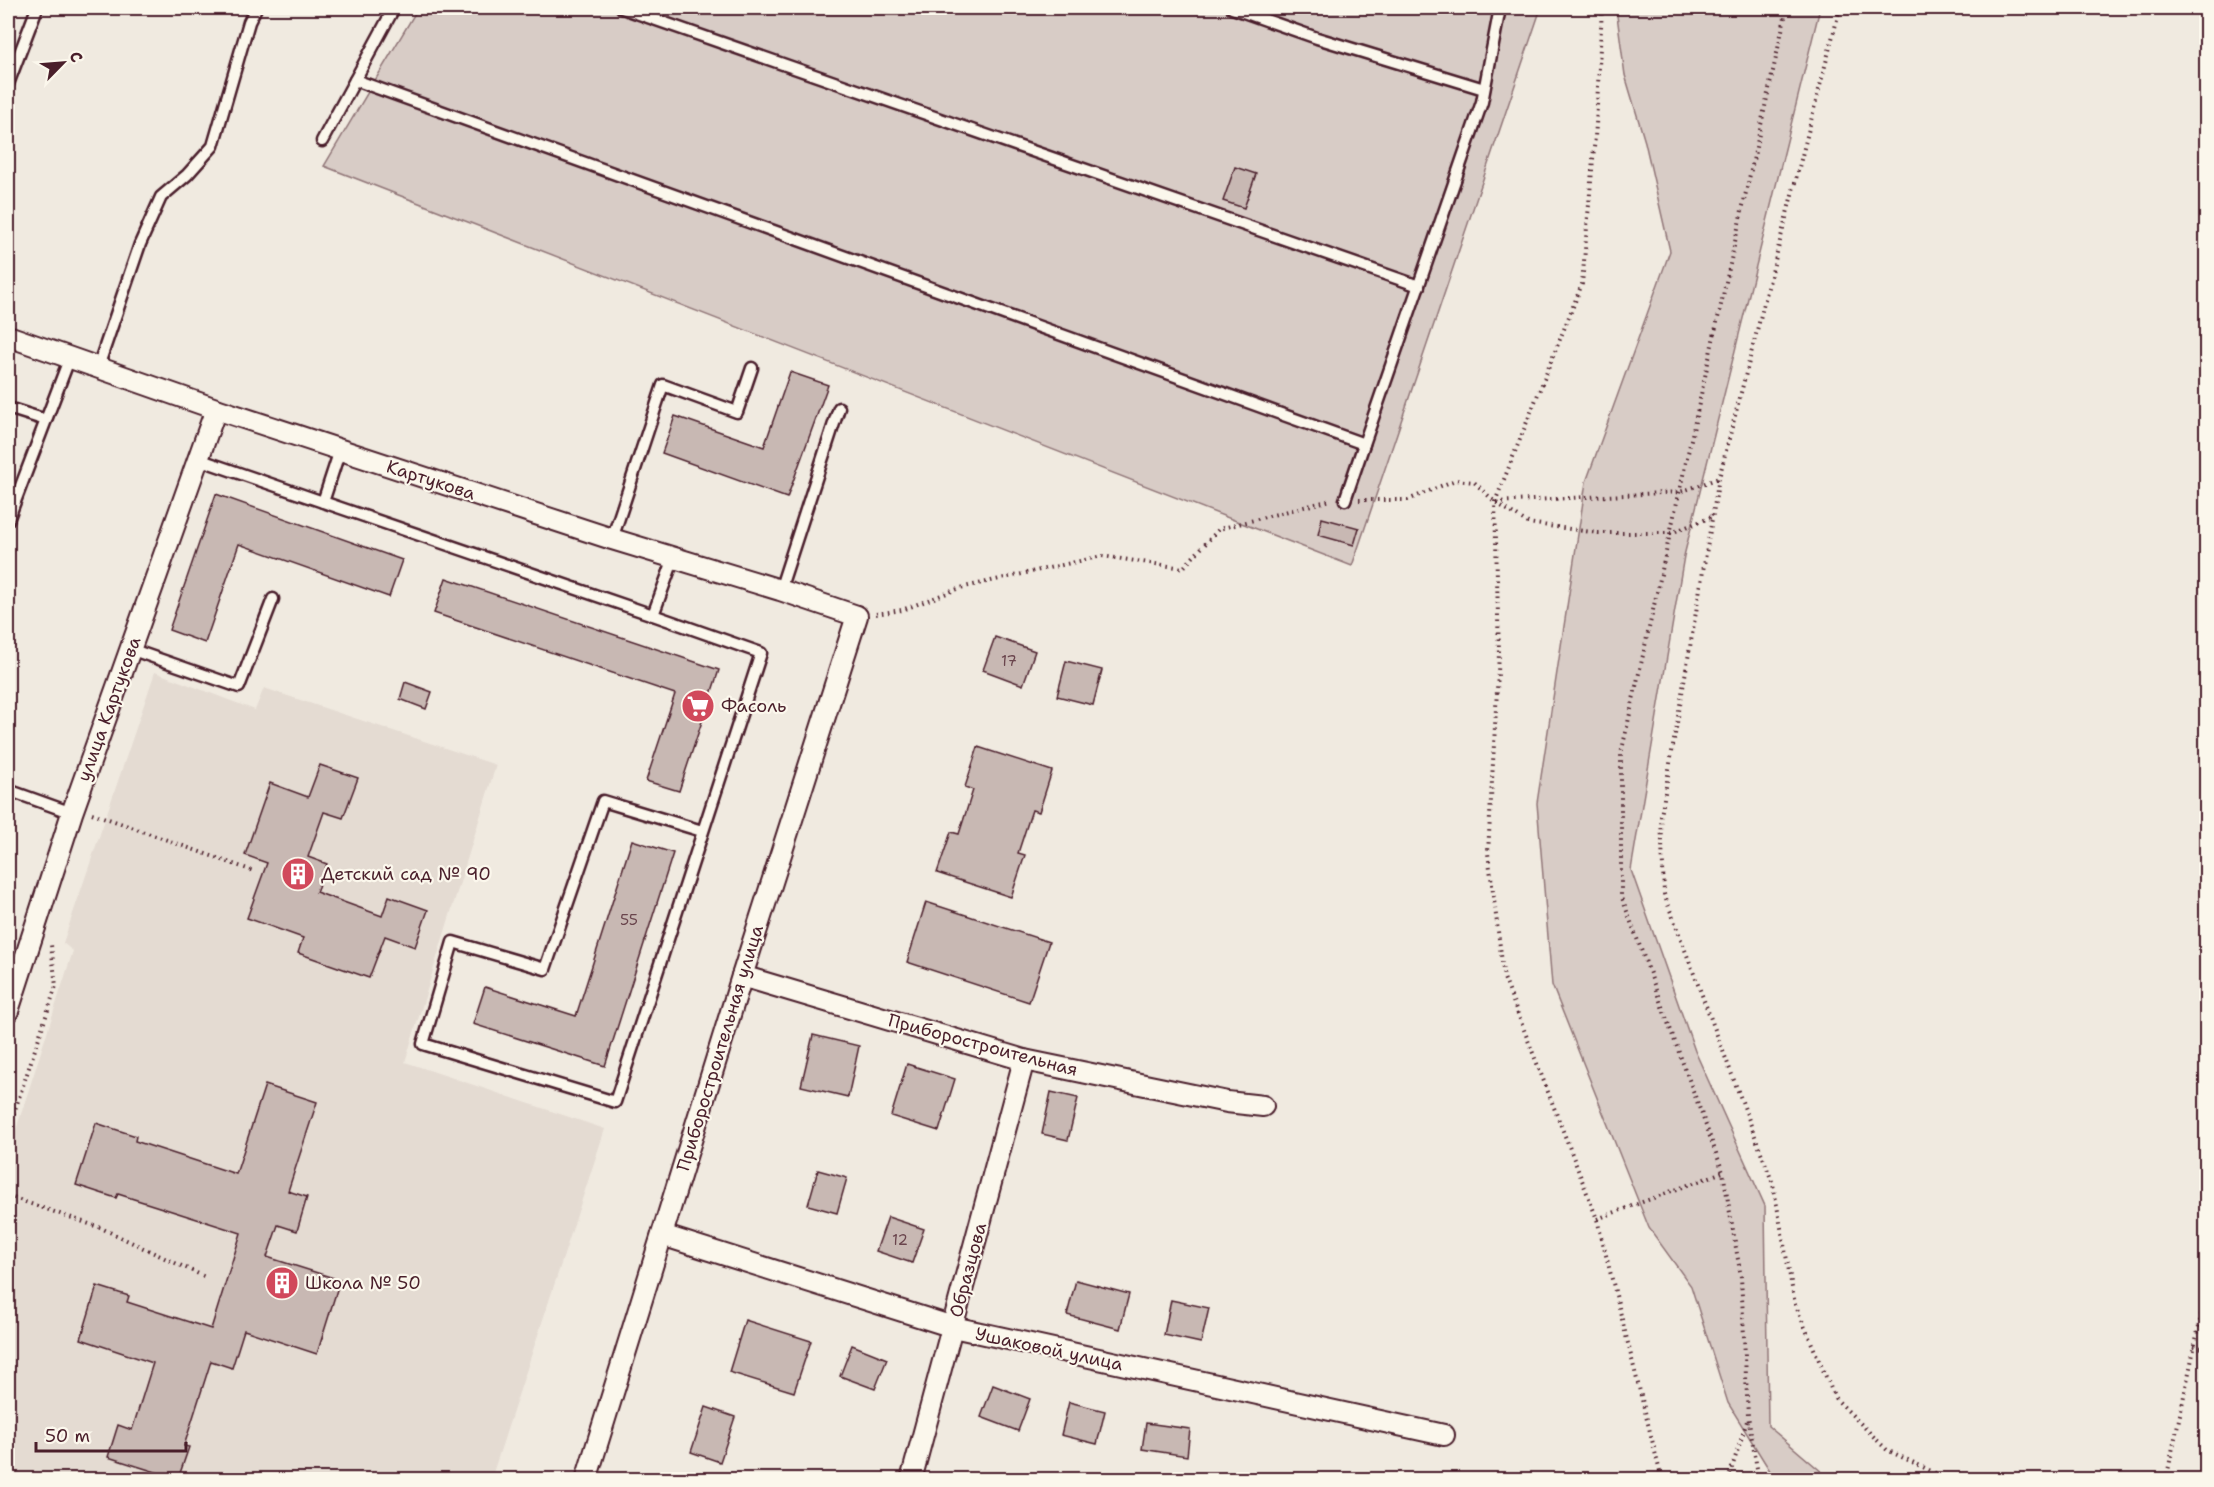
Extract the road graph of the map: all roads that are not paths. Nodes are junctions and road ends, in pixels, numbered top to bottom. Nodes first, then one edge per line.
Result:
1 (37, 8) edge
2 (256, 8) edge
3 (393, 8) edge
4 (622, 8) edge
5 (1232, 8) edge
6 (1500, 8) edge
7 (355, 80) junction
8 (8, 84) edge
9 (1484, 89) junction
10 (322, 141) dead end
11 (1419, 286) junction
12 (8, 336) edge
13 (70, 357) junction
14 (98, 367) junction
15 (752, 368) dead end
16 (8, 408) edge
17 (839, 408) dead end
18 (216, 409) junction
19 (46, 420) junction
20 (1364, 444) junction
21 (340, 450) junction
22 (198, 459) junction
23 (1345, 500) road end
24 (323, 502) junction
25 (8, 520) edge
26 (612, 539) junction
27 (674, 558) junction
28 (780, 590) junction
29 (273, 599) dead end
30 (653, 615) junction
31 (857, 616) joint
32 (130, 649) junction
33 (8, 790) edge
34 (81, 813) junction
35 (702, 831) junction
36 (742, 976) junction
37 (8, 1011) edge
38 (1024, 1060) junction
39 (1263, 1106) dead end
40 (662, 1235) junction
41 (953, 1328) junction
42 (1444, 1436) dead end
43 (586, 1479) edge
44 (911, 1479) edge

1 - 8 lane
2 - 14 lane
3 - 7 lane
4 - 11 lane
5 - 9 lane
6 - 9 lane
7 - 10 lane
7 - 20 lane
9 - 11 lane
11 - 20 lane
12 - 13 street, Картукова
13 - 14 street, Картукова
13 - 19 lane
14 - 18 street, Картукова
15 - 26 lane
16 - 19 lane
17 - 28 lane
18 - 21 street, Картукова
18 - 22 street, улица Картукова
19 - 25 lane
20 - 23 lane
21 - 24 lane
21 - 26 street, Картукова
22 - 24 lane
22 - 32 street, улица Картукова
24 - 30 lane
26 - 27 street, Картукова
27 - 28 street, Картукова
27 - 30 lane
28 - 31 street, Картукова
29 - 32 lane
30 - 35 lane
31 - 36 street, Приборостроительная улица
32 - 34 street, улица Картукова
33 - 34 lane
34 - 37 street, улица Картукова
35 - 35 lane
36 - 38 street, Приборостроительная
36 - 40 street, Приборостроительная улица
38 - 39 street, Приборостроительная
38 - 41 street, Образцова
40 - 41 street, Ушаковой улица
40 - 43 street, Приборостроительная улица
41 - 42 street, Ушаковой улица
41 - 44 street, Образцова

